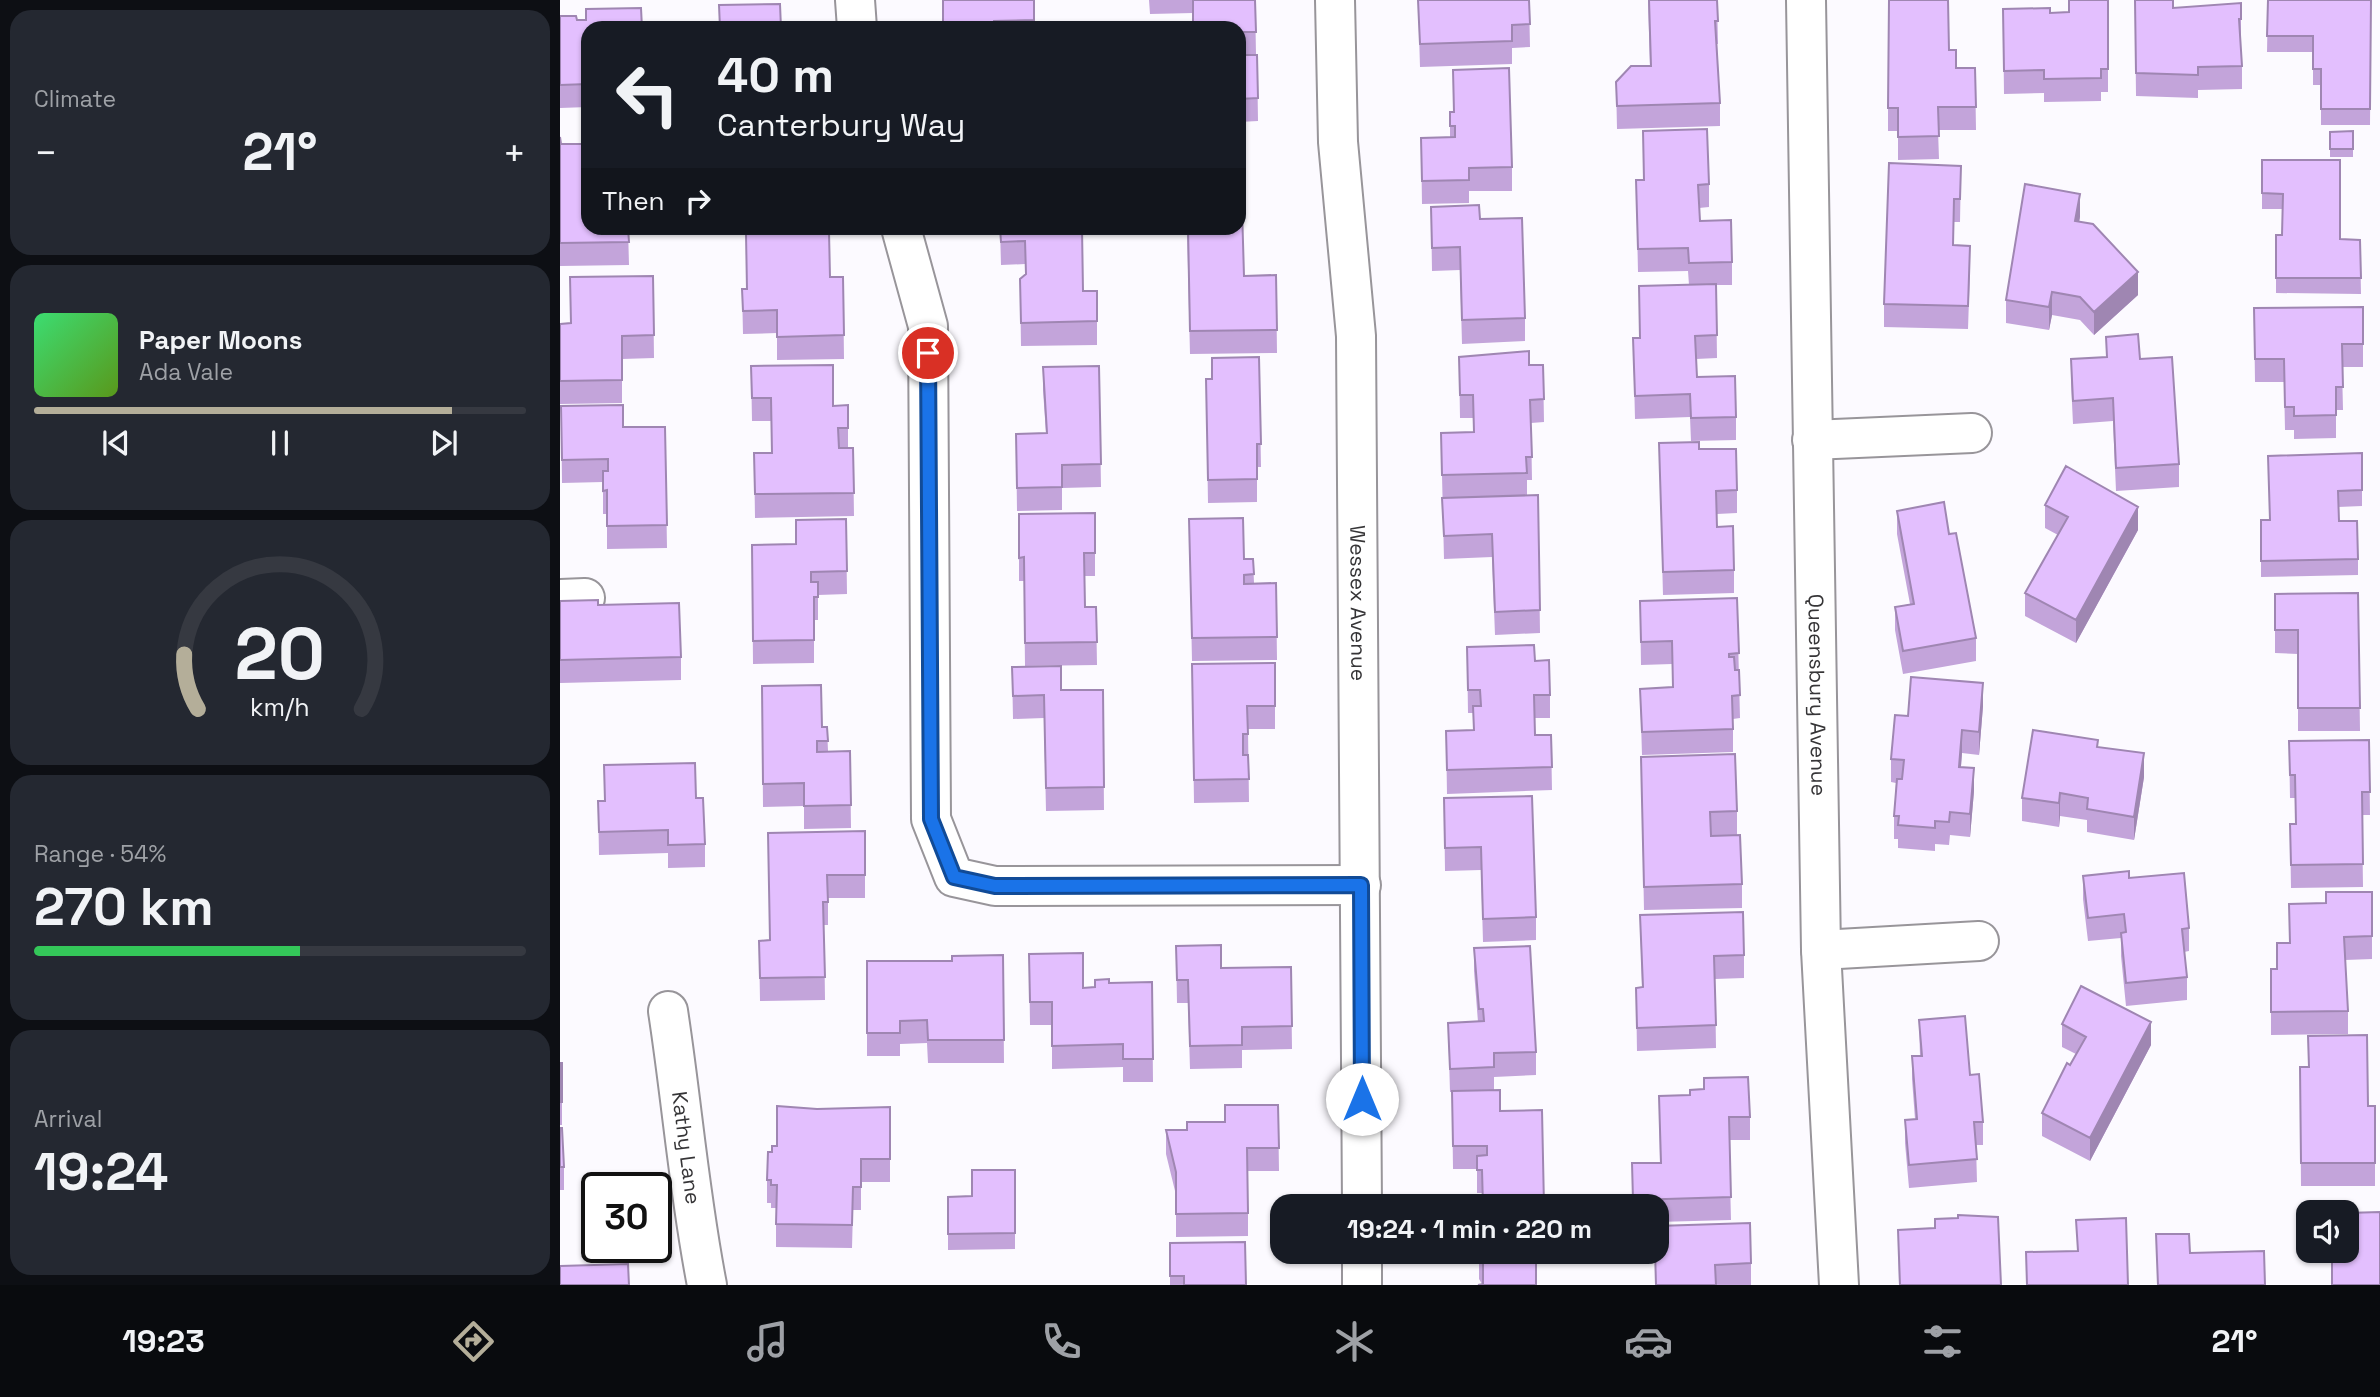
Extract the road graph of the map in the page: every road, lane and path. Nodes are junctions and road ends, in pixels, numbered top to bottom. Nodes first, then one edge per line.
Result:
1 (855, 0) edge
2 (1335, 0) edge
3 (1806, 0) edge
4 (856, 21) edge
5 (903, 235) edge
6 (1972, 433) dead end
7 (1812, 440) junction
8 (1361, 885) junction
9 (1979, 940) dead end
10 (1821, 950) junction
11 (667, 1011) dead end
12 (1362, 1194) edge
13 (1362, 1264) edge
14 (707, 1285) edge
15 (1362, 1285) edge
16 (1839, 1285) edge

1 - 4 street
2 - 8 street, Wessex Avenue
3 - 7 street, Queensbury Avenue
5 - 8 street
6 - 7 street
7 - 10 street, Queensbury Avenue
8 - 12 street, Wessex Avenue
9 - 10 street
10 - 16 street, Queensbury Avenue
11 - 14 street, Kathy Lane
13 - 15 street

